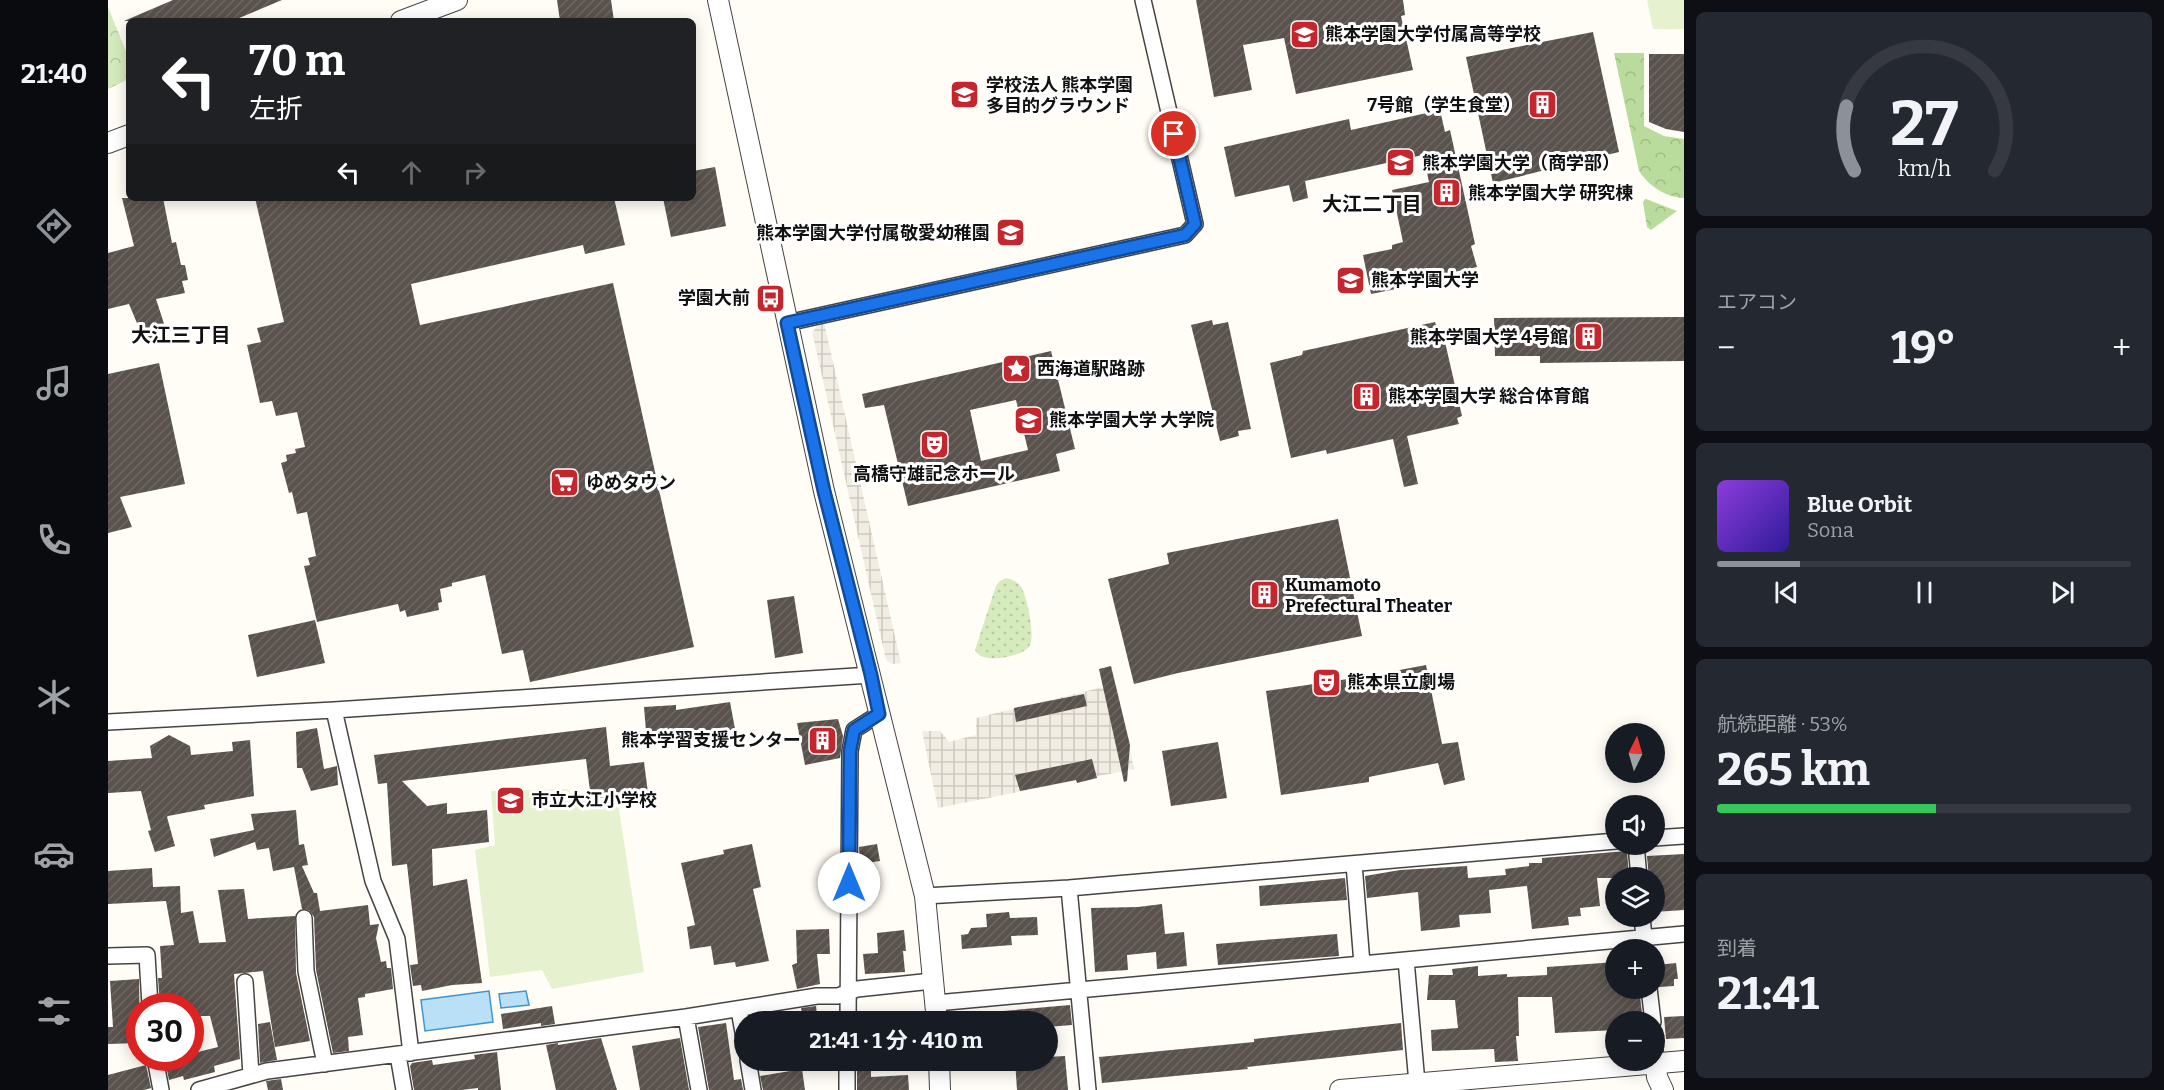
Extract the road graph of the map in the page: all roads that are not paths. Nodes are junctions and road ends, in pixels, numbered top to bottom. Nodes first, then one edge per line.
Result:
1 (457, 0) edge
2 (718, 0) edge
3 (1143, 0) edge
4 (409, 18) edge
5 (126, 136) edge
6 (108, 143) edge
7 (787, 323) junction
8 (871, 675) junction
9 (334, 710) junction
10 (879, 714) junction
11 (108, 722) edge
12 (1684, 836) edge
13 (1665, 837) edge
14 (1605, 843) edge
15 (1354, 864) junction
16 (1069, 888) junction
17 (925, 896) junction
18 (304, 918) dead end
19 (1684, 934) edge
20 (1664, 939) edge
21 (1605, 947) edge
22 (108, 957) edge
23 (1406, 960) junction
24 (1362, 964) junction
25 (932, 981) junction
26 (245, 982) dead end
27 (1079, 991) junction
28 (149, 993) edge
29 (848, 993) junction
30 (739, 1010) joint
31 (848, 1011) edge
32 (936, 1011) edge
33 (943, 1011) edge
34 (686, 1017) junction
35 (404, 1054) junction
36 (1684, 1061) edge
37 (1665, 1062) edge
38 (325, 1064) junction
39 (1605, 1067) edge
40 (157, 1071) edge
41 (750, 1071) edge
42 (848, 1071) edge
43 (939, 1071) edge
44 (1657, 1071) edge
45 (251, 1075) junction
46 (1418, 1083) junction
47 (161, 1090) edge
48 (199, 1090) edge
49 (404, 1090) edge
50 (699, 1090) edge
51 (753, 1090) edge
52 (847, 1090) edge
53 (940, 1090) edge
54 (1088, 1090) edge
55 (1340, 1090) edge
56 (1664, 1090) edge

1 - 4 street
2 - 7 street
3 - 7 street
5 - 6 street
7 - 8 street
8 - 9 street
8 - 10 street
9 - 11 street
9 - 35 street
10 - 17 street
10 - 29 street
12 - 13 street
14 - 15 street
15 - 16 street
15 - 24 street
16 - 17 street
16 - 27 street
17 - 25 street
18 - 38 street
19 - 20 street
21 - 23 street
22 - 28 street
23 - 24 street
23 - 46 street
24 - 27 street
25 - 29 street
25 - 32 street
26 - 45 street
27 - 33 street
27 - 54 street
29 - 30 street
29 - 31 street
30 - 34 street
34 - 35 street
34 - 50 street
35 - 38 street
35 - 49 street
36 - 37 street
38 - 45 street
39 - 46 street
40 - 47 street
41 - 51 street
42 - 52 street
43 - 53 street
44 - 56 street
45 - 48 street
46 - 55 street

